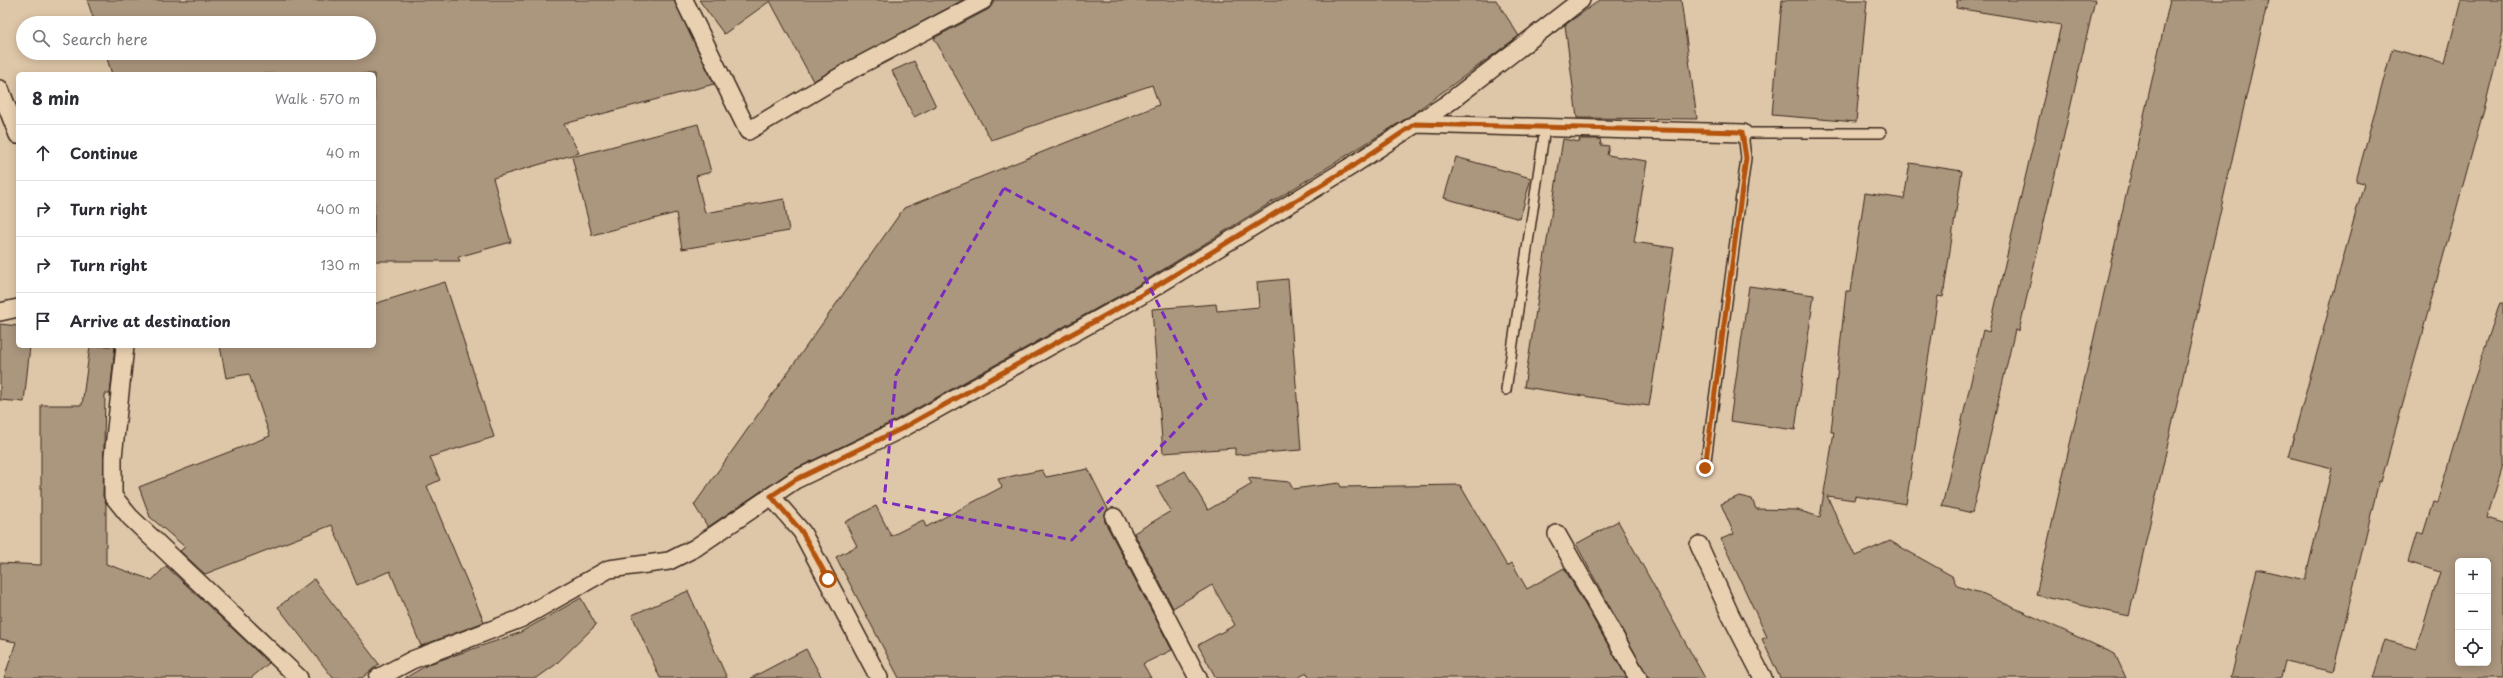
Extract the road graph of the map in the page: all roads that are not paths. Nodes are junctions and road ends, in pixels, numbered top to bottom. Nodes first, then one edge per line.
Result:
1 (684, 0) edge
2 (984, 0) edge
3 (1581, 0) edge
4 (0, 89) edge
5 (1415, 124) junction
6 (1545, 128) junction
7 (16, 130) edge
8 (1742, 132) junction
9 (1881, 133) dead end
10 (16, 308) edge
11 (0, 312) edge
12 (125, 348) edge
13 (1506, 390) dead end
14 (1705, 468) dead end
15 (771, 496) junction
16 (1114, 517) dead end
17 (1557, 534) dead end
18 (1700, 545) dead end
19 (299, 678) edge
20 (378, 678) edge
21 (879, 678) edge
22 (1198, 678) edge
23 (1638, 678) edge
24 (1763, 678) edge

1 - 2 street
3 - 5 street
4 - 7 street
5 - 6 street
5 - 15 street
6 - 8 street
6 - 13 lane
8 - 9 lane
8 - 14 lane
10 - 11 street
12 - 19 street
15 - 20 street
15 - 21 street
16 - 22 street
17 - 23 street
18 - 24 street

